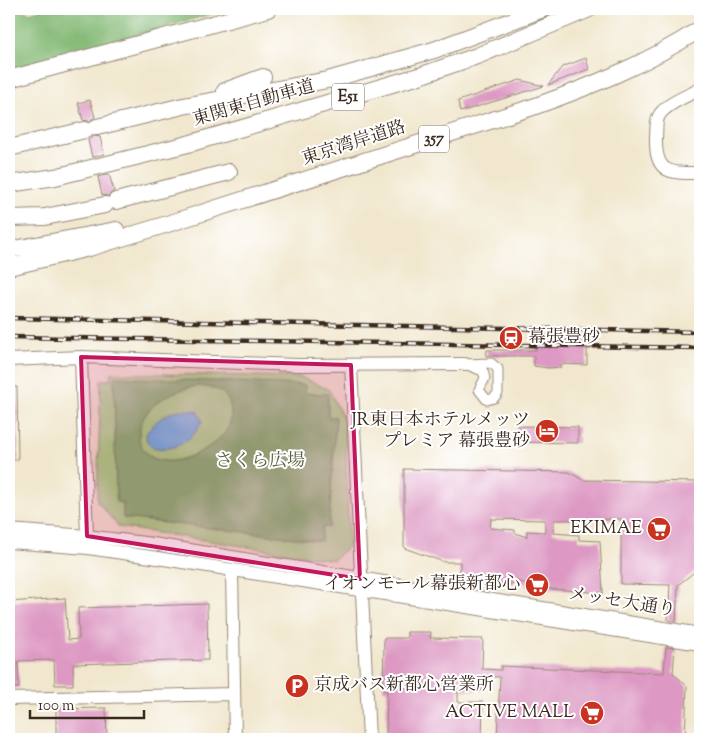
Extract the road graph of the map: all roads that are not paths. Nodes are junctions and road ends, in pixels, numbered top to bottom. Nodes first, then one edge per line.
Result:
1 (268, 9) edge
2 (544, 9) edge
3 (589, 9) edge
4 (700, 29) edge
5 (700, 38) edge
6 (263, 77) dead end
7 (9, 79) edge
8 (584, 89) junction
9 (700, 89) edge
10 (182, 106) junction
11 (9, 148) edge
12 (229, 172) dead end
13 (700, 173) edge
14 (9, 184) edge
15 (9, 218) edge
16 (158, 227) junction
17 (9, 250) edge
18 (9, 267) edge
19 (81, 357) junction
20 (9, 360) edge
21 (465, 364) junction
22 (351, 365) junction
23 (9, 530) edge
24 (87, 536) junction
25 (9, 542) edge
26 (232, 570) junction
27 (360, 585) junction
28 (700, 634) edge
29 (700, 644) edge
30 (233, 694) junction
31 (9, 699) edge
32 (235, 739) edge
33 (369, 739) edge

1 - 7 highway
2 - 10 highway, 東関東自動車道 / E51
3 - 14 highway, 東関東自動車道 / E51
4 - 8 highway, 東京湾岸道路 / 357
5 - 8 highway, 357
6 - 10 highway
8 - 16 highway, 東京湾岸道路 / 357
9 - 13 street
10 - 11 highway, 東関東自動車道 / E51
12 - 15 highway
16 - 17 highway
16 - 18 highway, 東京湾岸道路 / 357
19 - 20 street
19 - 22 street
19 - 24 street
21 - 21 street
21 - 22 street
22 - 27 street
23 - 24 street
24 - 27 street
25 - 26 street
26 - 27 street
26 - 30 street
27 - 28 street, メッセ大通り
27 - 29 street, メッセ大通り
27 - 33 street
30 - 31 street
30 - 32 street

